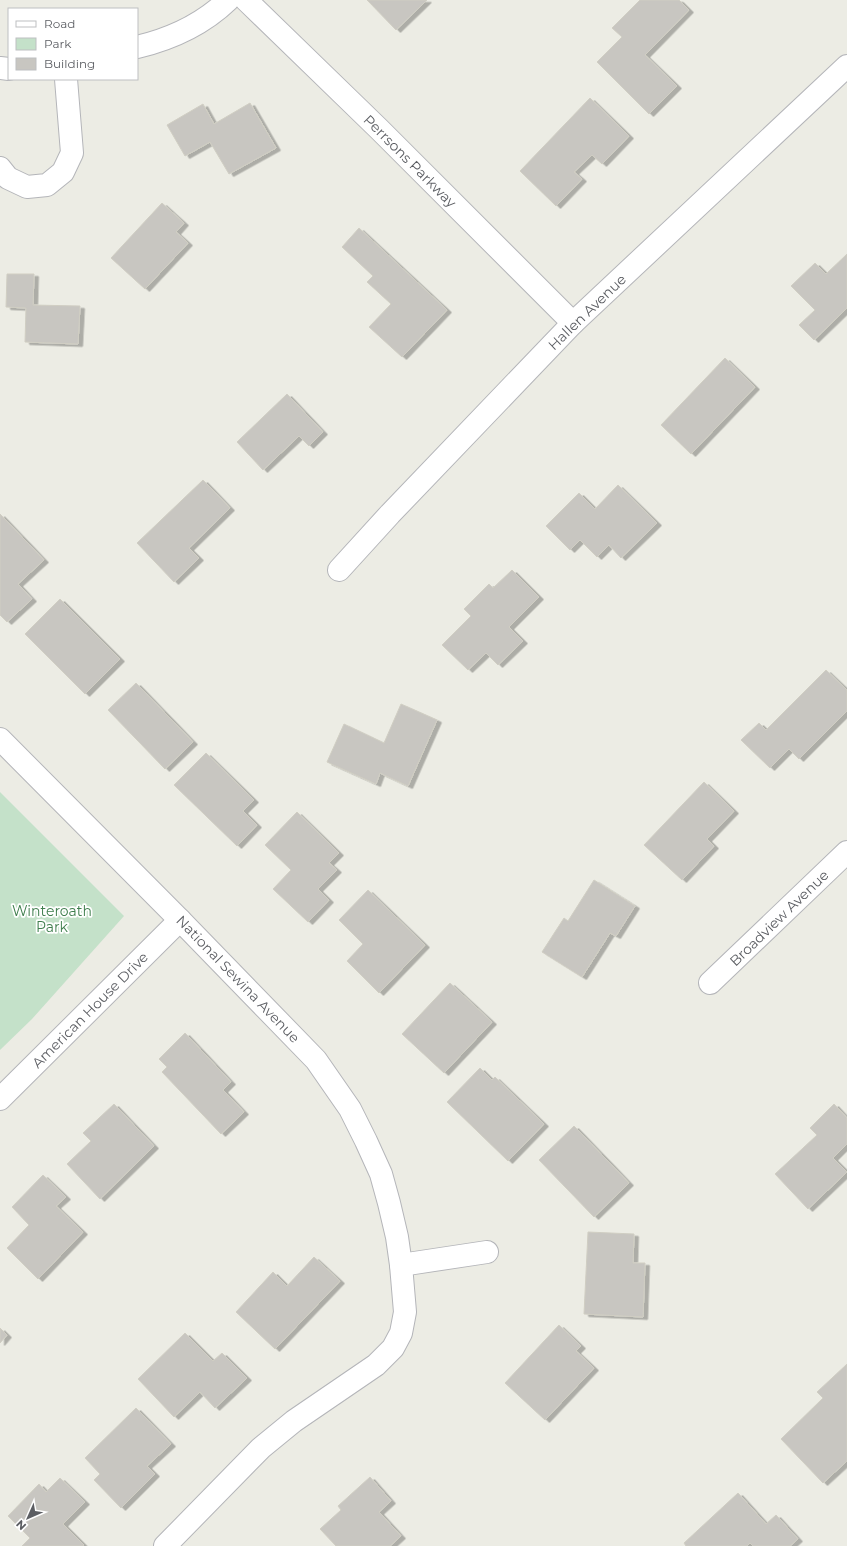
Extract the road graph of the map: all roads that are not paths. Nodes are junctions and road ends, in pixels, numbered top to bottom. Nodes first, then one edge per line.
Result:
1 (228, 0) edge
2 (246, 0) edge
3 (138, 48) edge
4 (847, 66) edge
5 (66, 80) edge
6 (0, 168) edge
7 (573, 322) junction
8 (339, 570) dead end
9 (0, 739) edge
10 (847, 852) edge
11 (180, 920) junction
12 (710, 983) dead end
13 (0, 1100) edge
14 (487, 1252) dead end
15 (401, 1265) junction
16 (164, 1546) edge

1 - 3 street
2 - 7 street, Perrsons Parkway
4 - 7 street, Hallen Avenue
5 - 6 street
7 - 8 street, Hallen Avenue
9 - 11 street, National Sewina Avenue
10 - 12 street, Broadview Avenue
11 - 13 street, American House Drive
11 - 15 street, National Sewina Avenue
14 - 15 street
15 - 16 street, National Sewina Avenue

